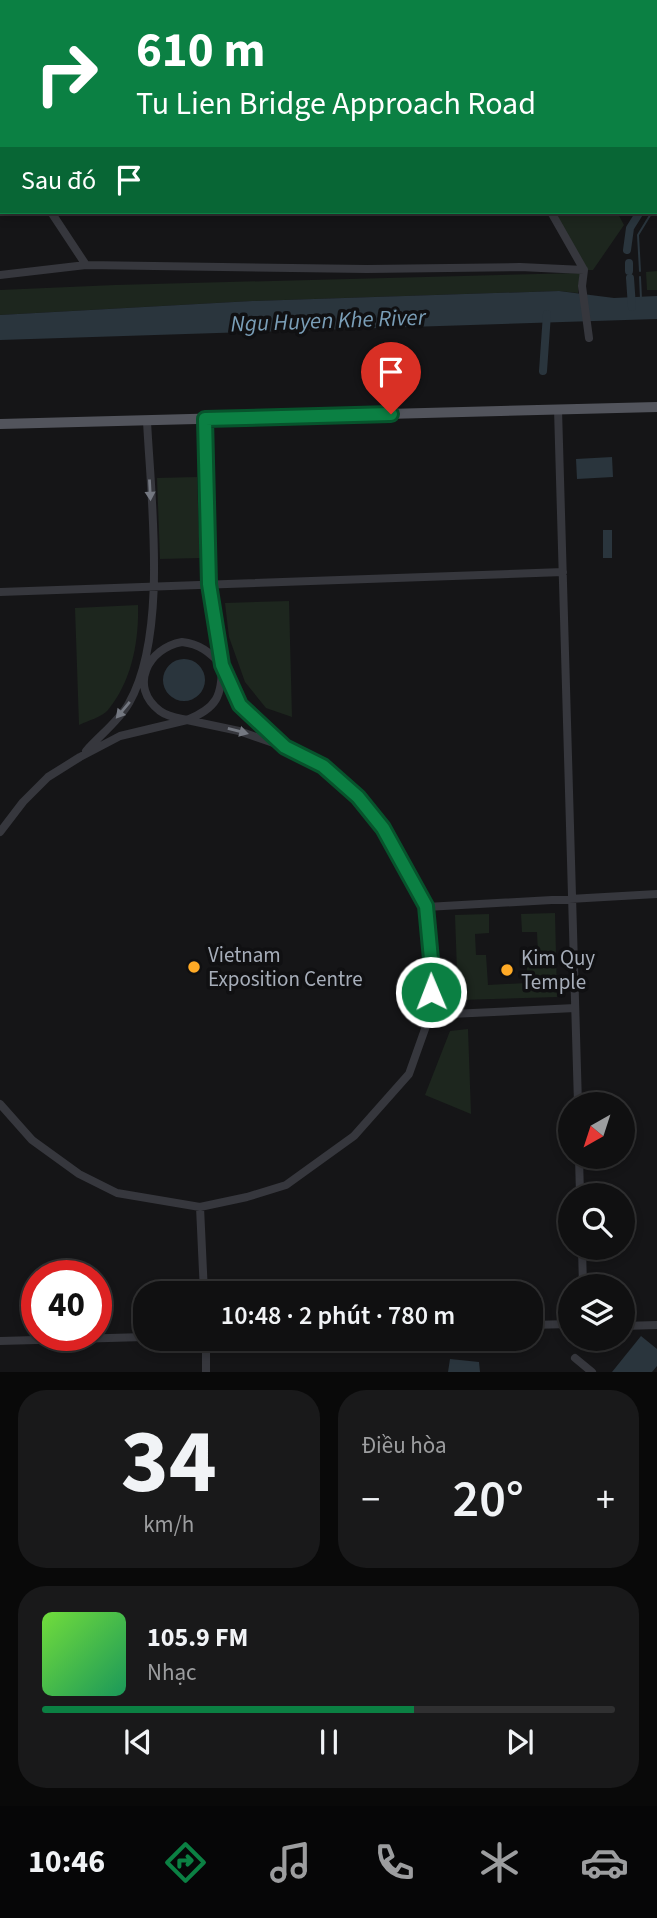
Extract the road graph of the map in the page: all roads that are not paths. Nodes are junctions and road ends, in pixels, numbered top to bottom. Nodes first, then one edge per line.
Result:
1 (52, 214) edge
2 (552, 214) edge
3 (86, 265) junction
4 (584, 270) junction
5 (0, 275) edge
6 (589, 338) dead end
7 (657, 407) edge
8 (558, 409) junction
9 (205, 419) junction
10 (146, 421) junction
11 (0, 424) edge
12 (563, 572) junction
13 (209, 584) junction
14 (154, 586) junction
15 (0, 592) edge
16 (222, 665) junction
17 (145, 668) junction
18 (187, 720) junction
19 (285, 747) junction
20 (80, 757) junction
21 (0, 832) edge
22 (657, 894) edge
23 (572, 897) junction
24 (426, 906) junction
25 (575, 1008) junction
26 (430, 1015) junction
27 (578, 1092) edge
28 (0, 1104) edge
29 (200, 1207) junction
30 (203, 1281) edge
31 (657, 1325) edge
32 (635, 1326) edge
33 (133, 1337) edge
34 (0, 1341) edge
35 (206, 1351) edge
36 (575, 1358) dead end
37 (206, 1372) edge
38 (592, 1372) edge

1 - 3 street
2 - 4 street
3 - 4 street
3 - 5 street
4 - 6 street
7 - 8 main road
8 - 9 main road
8 - 12 street
9 - 10 main road
9 - 13 street
10 - 11 main road
10 -> 14 street
12 - 13 street
12 - 23 street
13 - 14 street
13 - 16 street
14 - 15 street
14 - 17 street
16 - 17 street
16 - 18 street
16 - 19 street
17 - 18 street
17 -> 20 street
18 -> 19 street
18 - 20 street
19 - 24 street
20 - 21 street
22 - 23 street
23 - 24 street
23 - 25 street
24 - 26 street
25 - 26 street
25 - 27 street
26 - 29 street
28 - 29 street
29 - 30 street
31 - 32 street
33 - 34 street
35 - 37 street
36 - 38 street

